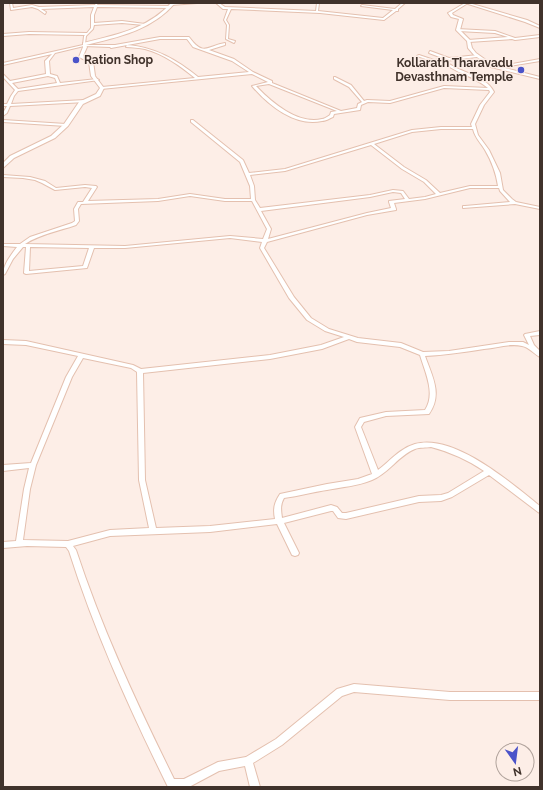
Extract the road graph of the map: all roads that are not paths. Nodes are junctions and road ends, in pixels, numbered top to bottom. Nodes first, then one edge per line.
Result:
1 (11, 3) edge
2 (97, 3) edge
3 (196, 3) edge
4 (217, 3) edge
5 (318, 3) edge
6 (404, 3) edge
7 (466, 3) edge
8 (172, 5) edge
9 (362, 6) dead end
10 (96, 7) junction
11 (40, 8) junction
12 (230, 8) junction
13 (396, 10) junction
14 (318, 12) junction
15 (45, 13) dead end
16 (94, 24) junction
17 (144, 24) junction
18 (458, 30) junction
19 (538, 30) edge
20 (87, 34) junction
21 (3, 35) edge
22 (540, 36) edge
23 (513, 38) junction
24 (469, 41) junction
25 (234, 42) dead end
26 (224, 44) dead end
27 (85, 45) junction
28 (111, 46) junction
29 (207, 50) junction
30 (430, 52) dead end
31 (54, 53) junction
32 (419, 56) dead end
33 (477, 56) junction
34 (448, 59) junction
35 (442, 60) junction
36 (540, 60) edge
37 (3, 64) edge
38 (497, 67) junction
39 (252, 73) junction
40 (3, 75) edge
41 (48, 75) junction
42 (197, 78) junction
43 (334, 78) dead end
44 (540, 78) edge
45 (97, 80) junction
46 (10, 82) junction
47 (270, 83) junction
48 (59, 84) junction
49 (102, 88) junction
50 (491, 89) junction
51 (17, 90) junction
52 (84, 101) junction
53 (363, 102) junction
54 (9, 104) junction
55 (3, 105) edge
56 (340, 111) junction
57 (3, 115) edge
58 (3, 121) edge
59 (192, 121) dead end
60 (66, 126) junction
61 (474, 128) junction
62 (372, 144) junction
63 (3, 166) edge
64 (248, 174) junction
65 (3, 176) edge
66 (500, 187) junction
67 (439, 195) junction
68 (253, 200) junction
69 (408, 200) junction
70 (85, 202) junction
71 (515, 203) junction
72 (465, 207) dead end
73 (540, 208) edge
74 (258, 210) junction
75 (265, 241) junction
76 (3, 245) edge
77 (20, 245) junction
78 (28, 245) junction
79 (92, 247) junction
80 (3, 274) edge
81 (540, 333) edge
82 (350, 338) junction
83 (3, 342) edge
84 (535, 350) junction
85 (422, 354) junction
86 (540, 355) edge
87 (81, 356) junction
88 (140, 371) junction
89 (33, 465) junction
90 (3, 468) edge
91 (489, 472) junction
92 (376, 475) junction
93 (540, 510) edge
94 (280, 521) junction
95 (153, 530) junction
96 (19, 543) junction
97 (3, 544) edge
98 (68, 544) junction
99 (295, 553) dead end
100 (540, 696) edge
101 (248, 761) junction
102 (170, 785) edge
103 (255, 787) edge

1 - 11 street
2 - 10 street
3 - 8 street
4 - 12 street
5 - 14 street
6 - 13 street
7 - 18 street
7 - 19 street
8 - 10 street
8 - 17 main road
9 - 13 street
10 - 11 street
10 - 16 street
11 - 15 street
12 - 14 street
12 - 25 street
13 - 14 street
16 - 17 street
16 - 20 street
17 - 27 main road
18 - 23 street
18 - 24 street
19 - 22 street
20 - 21 street
20 - 27 street
22 - 23 street
23 - 24 street
24 - 33 street
26 - 29 street
27 - 28 street
27 - 31 street
27 - 45 main road
28 - 29 street
28 - 42 street
29 - 39 street
30 - 34 street
31 - 37 street
31 - 41 street
32 - 35 street
33 - 34 street
33 - 38 street
34 - 35 street
35 - 50 street
36 - 38 street
38 - 44 street
39 - 42 street
39 - 47 street
40 - 46 street
41 - 46 street
41 - 48 street
42 - 49 street
43 - 53 street
45 - 48 street
45 - 49 main road
46 - 51 street
47 - 56 street
47 - 56 street
48 - 51 street
49 - 52 main road
50 - 53 street
50 - 61 street
51 - 54 street
52 - 54 street
52 - 60 main road
53 - 56 street
54 - 55 street
54 - 57 street
58 - 60 street
59 - 64 street
60 - 63 main road
61 - 62 street
61 - 66 street
62 - 64 street
62 - 67 street
64 - 68 street
65 - 70 street
66 - 67 street
66 - 71 street
67 - 69 street
68 - 70 street
68 - 74 street
69 - 74 street
69 - 75 street
70 - 77 street
71 - 72 street
71 - 73 street
74 - 75 street
75 - 79 street
75 - 82 street
76 - 77 street
77 - 78 street
77 - 80 street
78 - 79 street
78 - 79 street
81 - 84 street
82 - 85 street
82 - 88 street
83 - 87 street
84 - 85 street
84 - 86 street
85 - 92 street
87 - 88 street
87 - 89 street
88 - 95 street
89 - 90 street
89 - 96 street
91 - 92 street
91 - 93 street
91 - 94 street
92 - 94 street
94 - 95 street
94 - 99 street
95 - 98 street
96 - 97 street
96 - 98 street
98 - 102 street
100 - 101 street
101 - 102 street
101 - 103 street

